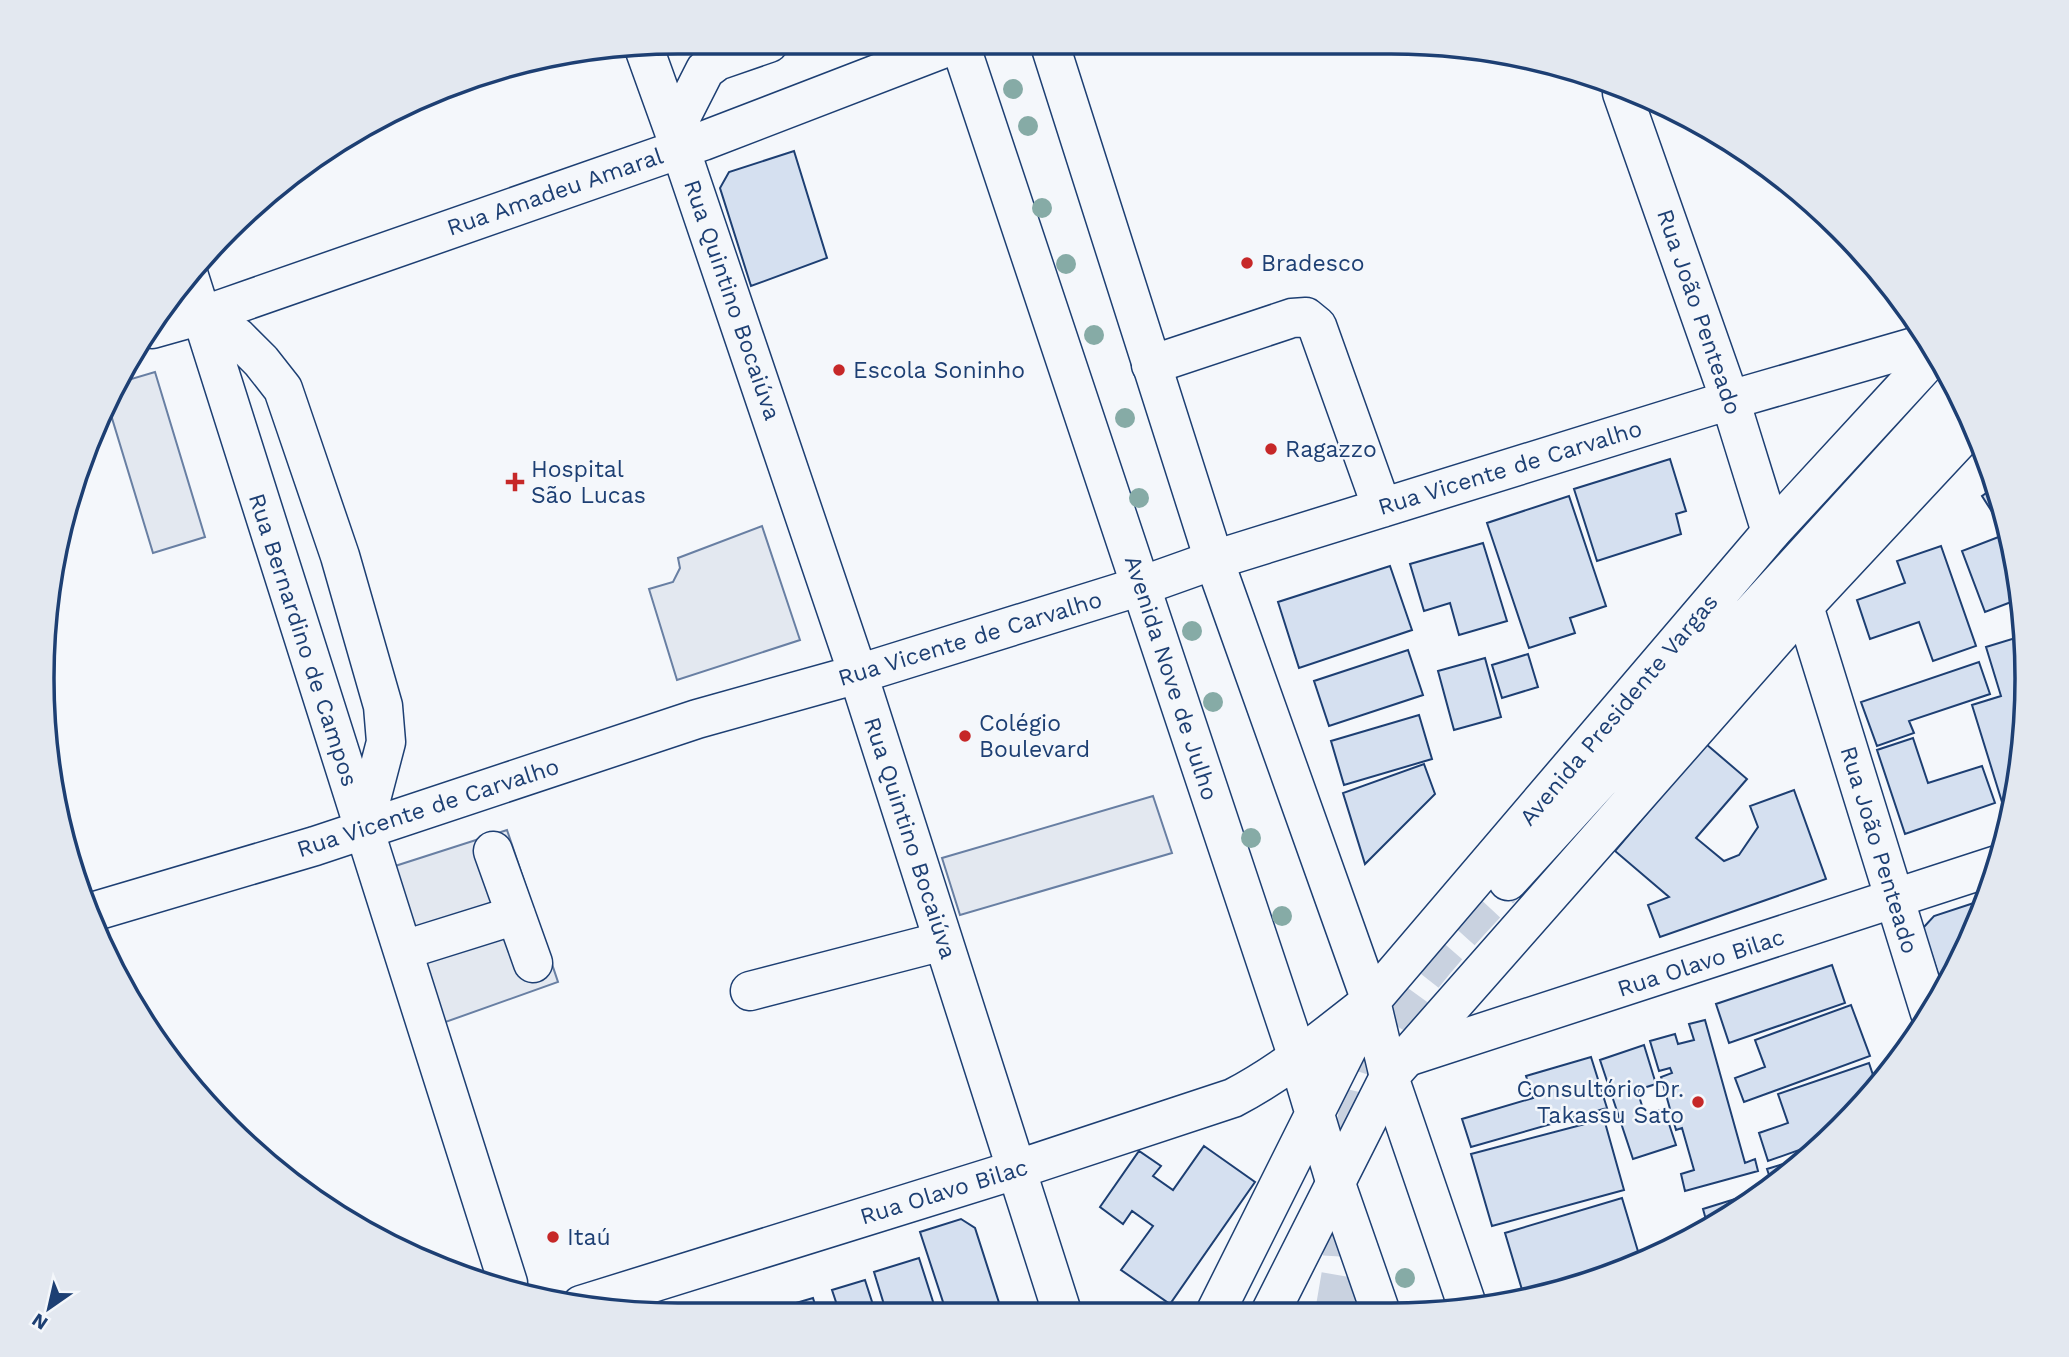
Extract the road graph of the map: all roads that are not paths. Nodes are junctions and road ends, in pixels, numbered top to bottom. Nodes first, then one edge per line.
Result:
1 (737, 54) edge
2 (932, 54) edge
3 (961, 54) edge
4 (1053, 54) edge
5 (647, 56) edge
6 (1625, 100) edge
7 (677, 140) junction
8 (192, 287) edge
9 (201, 314) junction
10 (164, 325) edge
11 (1918, 346) edge
12 (1928, 361) edge
13 (1152, 365) junction
14 (1948, 397) edge
15 (1730, 400) junction
16 (1964, 434) edge
17 (1381, 508) junction
18 (1771, 533) junction
19 (1214, 560) junction
20 (1141, 586) junction
21 (1804, 606) junction
22 (858, 674) junction
23 (363, 830) junction
24 (493, 851) dead end
25 (1985, 869) edge
26 (1508, 881) tunnel mouth
27 (1894, 901) junction
28 (99, 910) edge
29 (516, 915) junction
30 (943, 941) junction
31 (404, 950) junction
32 (533, 963) dead end
33 (750, 991) dead end
34 (1926, 1000) edge
35 (1371, 1001) junction
36 (1298, 1058) junction
37 (1397, 1068) junction
38 (1315, 1116) junction
39 (1018, 1169) junction
40 (1335, 1181) junction
41 (506, 1278) edge
42 (604, 1298) edge
43 (1465, 1298) edge
44 (1059, 1303) edge
45 (1220, 1303) edge
46 (1275, 1303) edge
47 (1378, 1303) edge

1 - 7 street
2 - 7 street, Rua Amadeu Amaral
3 - 20 street, Avenida Nove de Julho
4 - 13 street
5 - 7 street, Rua Quintino Bocaiúva
6 - 15 street, Rua João Penteado
7 - 9 street, Rua Amadeu Amaral
7 - 22 street, Rua Quintino Bocaiúva
8 - 9 street, Rua Bernardino de Campos
9 - 10 street, Rua Amadeu Amaral
9 - 23 street, Rua Bernardino de Campos
9 - 23 street
11 - 15 street, Rua Vicente de Carvalho
12 - 18 street, Avenida Presidente Vargas
13 - 17 street
13 - 19 street
14 - 26 street
15 - 17 street, Rua Vicente de Carvalho
15 - 18 street, Rua João Penteado
16 - 21 street
17 - 19 street, Rua Vicente de Carvalho
18 - 35 street, Avenida Presidente Vargas
19 - 20 street, Rua Vicente de Carvalho
19 - 35 street
20 - 22 street, Rua Vicente de Carvalho
20 - 36 street, Avenida Nove de Julho
21 - 27 street, Rua João Penteado
21 - 37 street
22 - 23 street, Rua Vicente de Carvalho
22 - 30 street, Rua Quintino Bocaiúva
23 - 28 street, Rua Vicente de Carvalho
23 - 31 street, Rua Bernardino de Campos
24 - 29 street
25 - 27 street, Rua Olavo Bilac
27 - 34 street, Rua João Penteado
27 - 37 street, Rua Olavo Bilac
29 - 31 street
29 - 32 street
30 - 33 street
30 - 39 street, Rua Quintino Bocaiúva
31 - 41 street, Rua Bernardino de Campos
35 - 36 street, Avenida Presidente Vargas
35 - 37 street
35 - 38 street
36 - 38 street, Avenida Nove de Julho
36 - 39 street, Rua Olavo Bilac
37 - 40 street
37 - 43 street
38 - 40 street, Avenida Nove de Julho
38 - 45 street
39 - 42 street, Rua Olavo Bilac
39 - 44 street, Rua Quintino Bocaiúva
40 - 46 street
40 - 47 street, Avenida Nove de Julho

